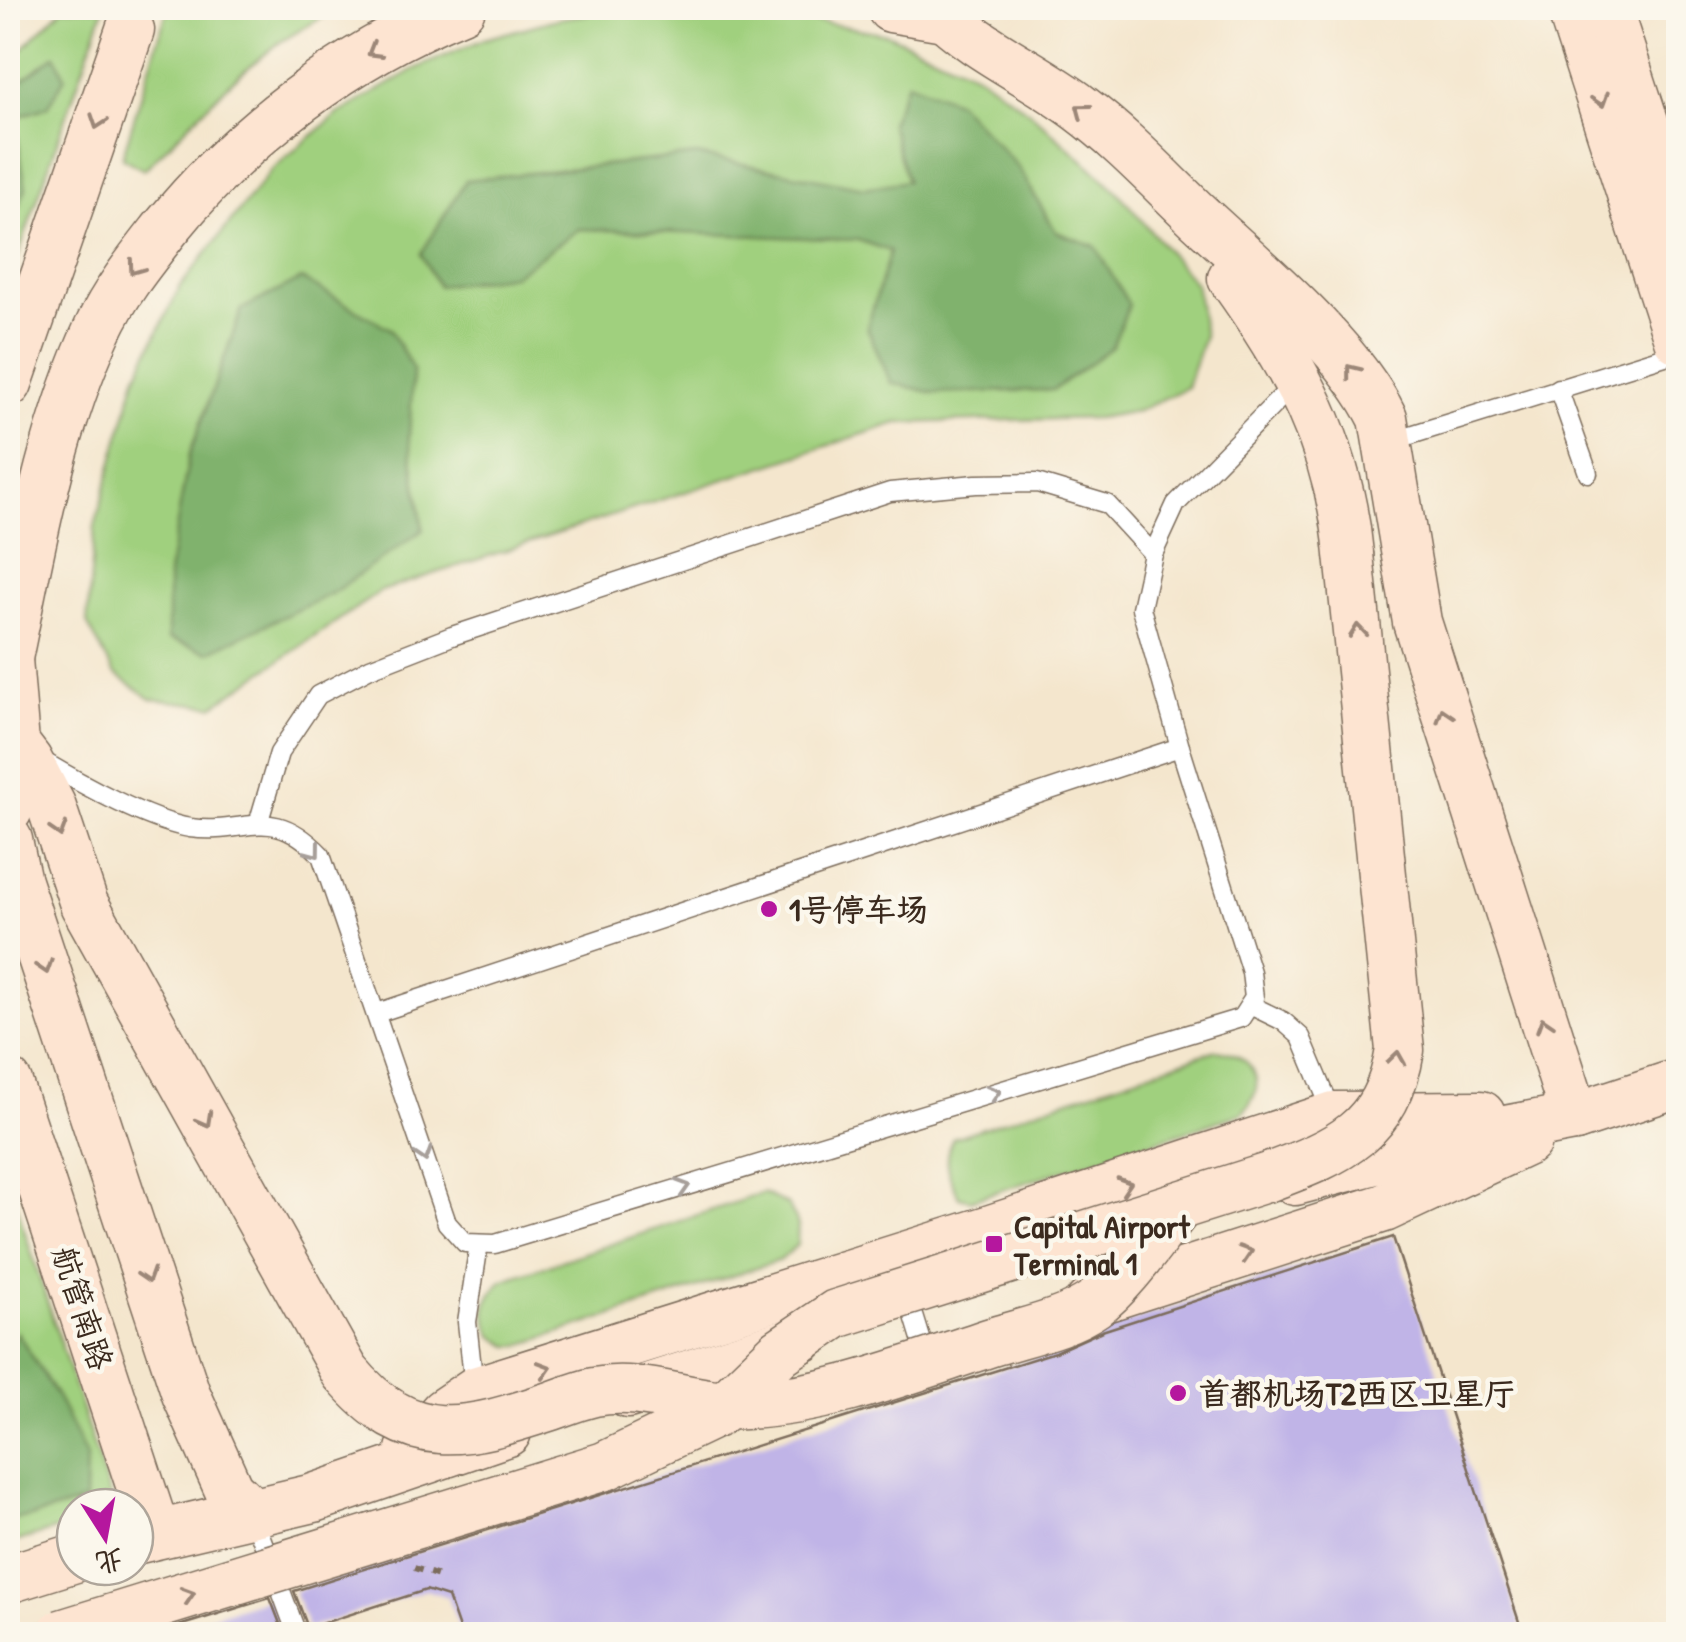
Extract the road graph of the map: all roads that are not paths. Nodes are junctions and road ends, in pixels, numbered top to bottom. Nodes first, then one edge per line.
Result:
1 (460, 8) edge
2 (892, 8) edge
3 (1571, 8) edge
4 (1607, 8) edge
5 (955, 18) edge
6 (130, 30) dead end
7 (1155, 175) junction
8 (1678, 226) edge
9 (1678, 338) edge
10 (1678, 352) edge
11 (1298, 380) junction
12 (8, 382) edge
13 (1558, 388) junction
14 (1386, 442) junction
15 (1588, 473) dead end
16 (1153, 554) junction
17 (8, 658) edge
18 (15, 744) junction
19 (1180, 747) junction
20 (8, 810) edge
21 (258, 824) junction
22 (8, 840) edge
23 (1250, 1005) junction
24 (377, 1012) junction
25 (8, 1082) edge
26 (1678, 1082) edge
27 (1334, 1116) junction
28 (1574, 1117) junction
29 (1179, 1206) junction
30 (479, 1244) junction
31 (899, 1258) junction
32 (910, 1304) junction
33 (836, 1314) junction
34 (926, 1355) junction
35 (474, 1391) junction
36 (594, 1392) junction
37 (837, 1392) junction
38 (726, 1405) junction
39 (605, 1466) junction
40 (380, 1476) junction
41 (131, 1487) edge
42 (252, 1512) junction
43 (155, 1534) edge
44 (55, 1564) edge
45 (8, 1579) edge
46 (62, 1634) edge
47 (297, 1634) edge

1 -> 17 street
2 - 5 street
3 -> 9 street
4 - 8 street
7 -> 5 street
6 -> 12 street
7 - 11 street
14 -> 7 street
10 - 13 lane
11 - 16 lane
29 -> 11 street, bridge
13 - 14 lane
13 - 15 lane
28 -> 14 street
16 - 19 lane
16 - 21 lane
17 - 18 street
18 - 20 street
18 - 21 lane
18 -> 36 street, bridge
19 - 23 lane
19 - 24 lane
21 -> 24 lane
22 -> 42 street
23 - 27 lane
30 -> 23 lane
24 -> 30 lane
25 - 41 street, 航管南路
26 - 28 street
27 - 28 street
31 -> 27 street
28 - 32 street
34 -> 28 street
29 - 33 street, bridge
29 - 37 street, bridge
30 - 35 lane
31 - 32 lane
35 -> 31 street
32 - 34 lane
32 - 40 street
33 - 36 street, bridge
33 - 38 street, bridge
34 - 40 street
35 - 40 street
36 - 38 street, bridge
37 - 38 street, bridge
37 - 39 street, bridge
38 - 39 street, bridge
46 -> 39 street, bridge
40 - 42 street
42 - 43 street
42 - 47 lane
44 - 45 street

